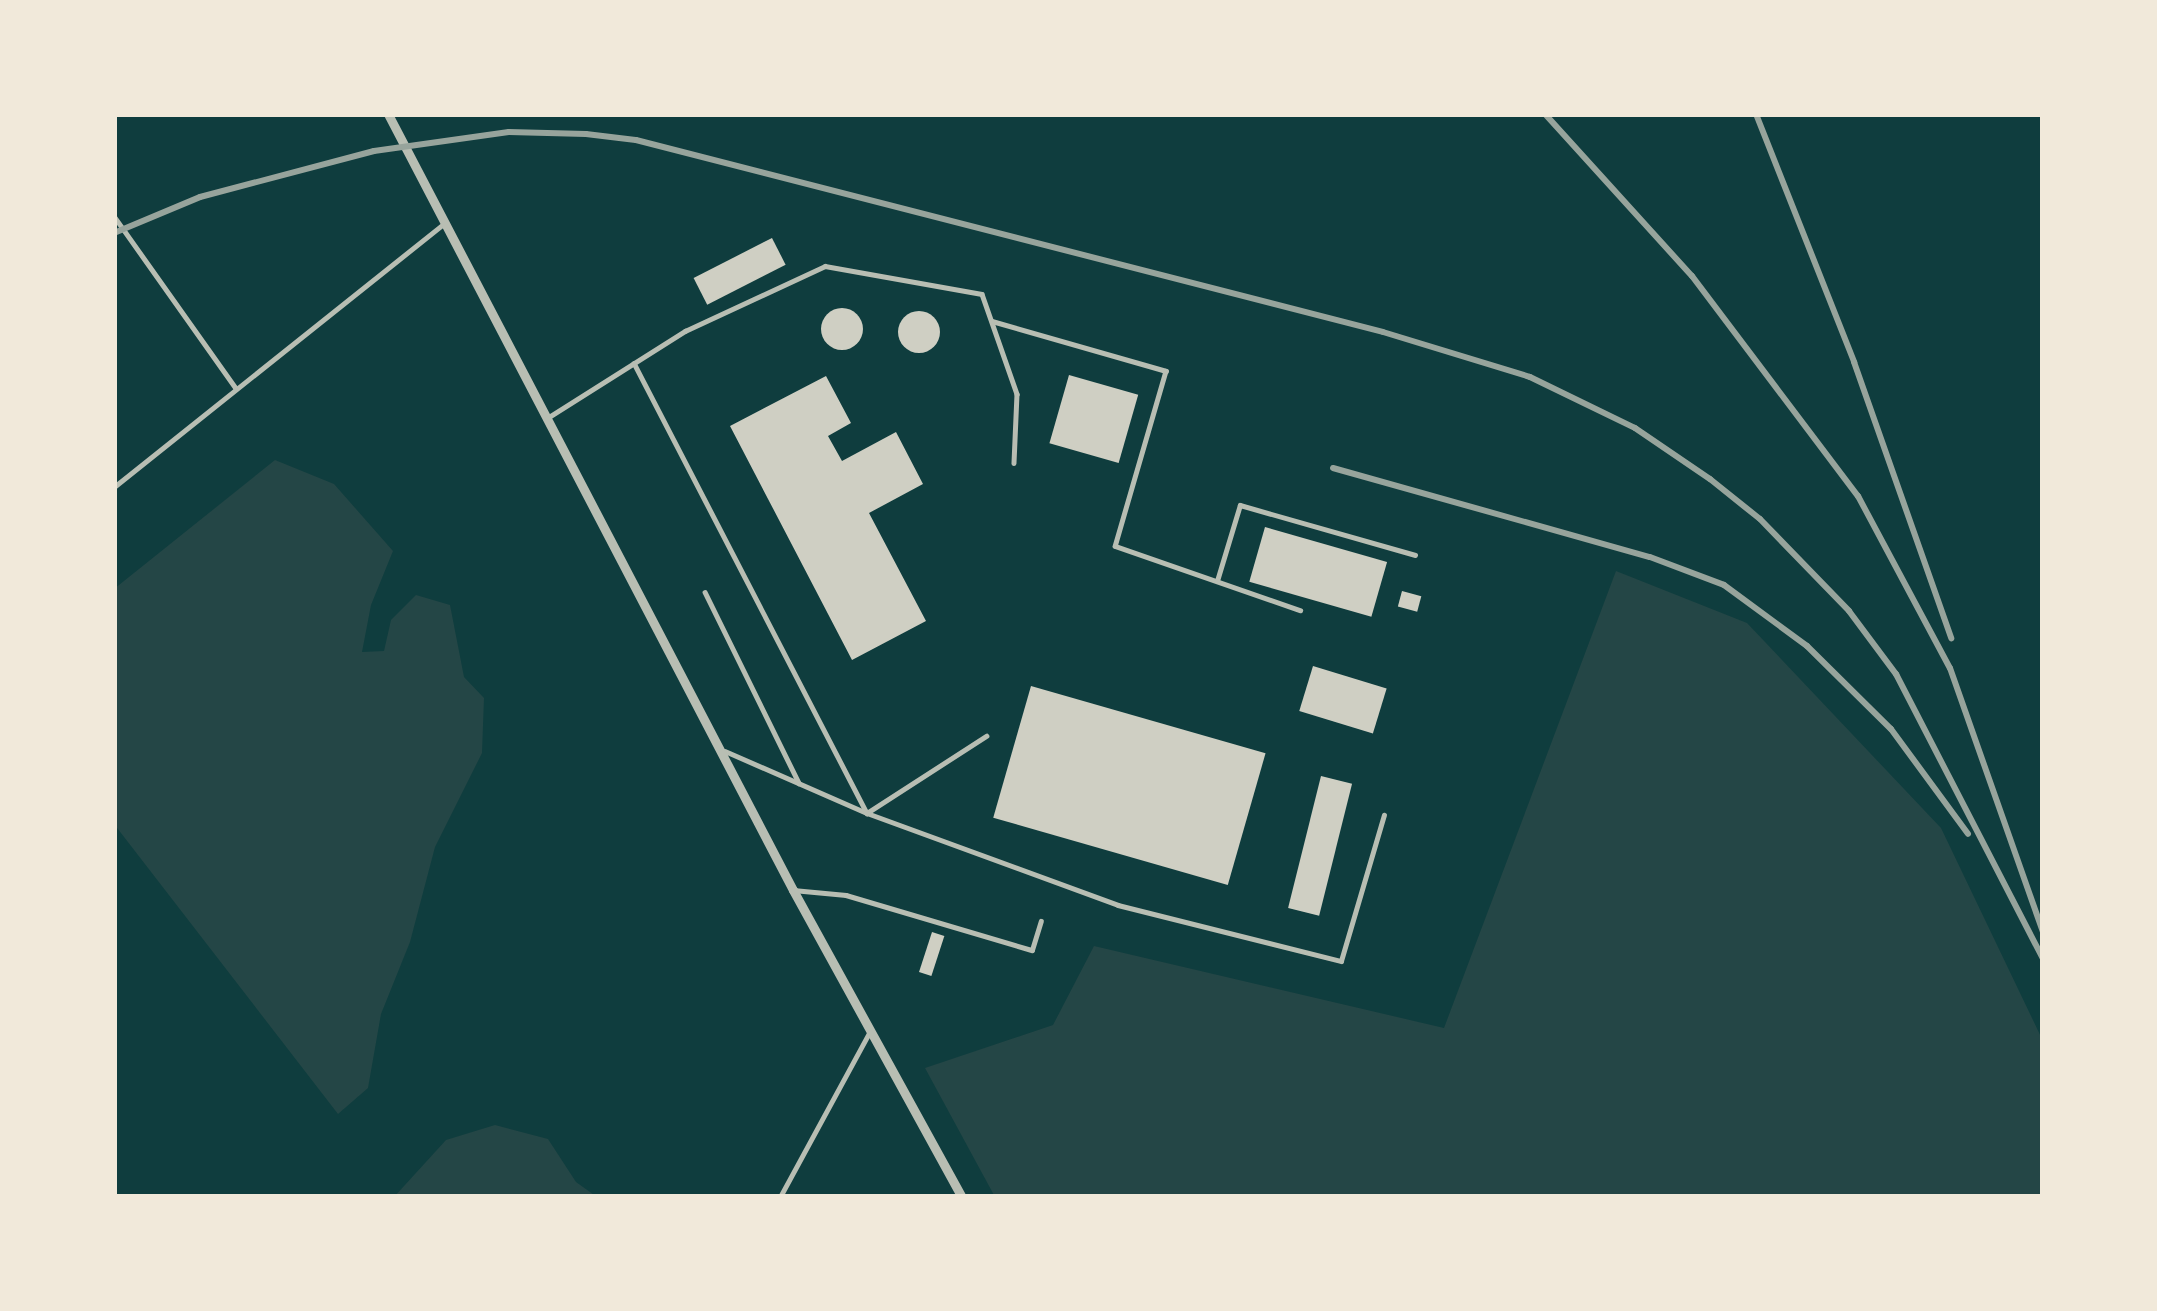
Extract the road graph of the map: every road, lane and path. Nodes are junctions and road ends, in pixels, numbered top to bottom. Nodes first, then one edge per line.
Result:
1 (388, 114) edge
2 (114, 217) edge
3 (445, 222) junction
4 (992, 321) junction
5 (634, 363) junction
6 (237, 389) junction
7 (549, 417) junction
8 (1014, 463) dead end
9 (114, 488) edge
10 (1415, 555) dead end
11 (1216, 581) junction
12 (705, 592) dead end
13 (1300, 610) dead end
14 (986, 736) dead end
15 (721, 749) junction
16 (799, 783) junction
17 (867, 813) junction
18 (1384, 815) dead end
19 (793, 890) junction
20 (1042, 921) dead end
21 (870, 1030) junction
22 (780, 1197) edge
23 (962, 1197) edge

1 - 3 street
2 - 6 lane
3 - 6 lane
3 - 7 street
4 - 5 lane
4 - 8 lane
4 - 11 lane
5 - 7 lane
5 - 17 lane
6 - 9 lane
7 - 15 street
10 - 11 lane
11 - 13 lane
12 - 16 lane
14 - 17 lane
15 - 16 lane
15 - 19 street
16 - 17 lane
17 - 18 lane
19 - 20 lane
19 - 21 street
21 - 22 lane
21 - 23 street

